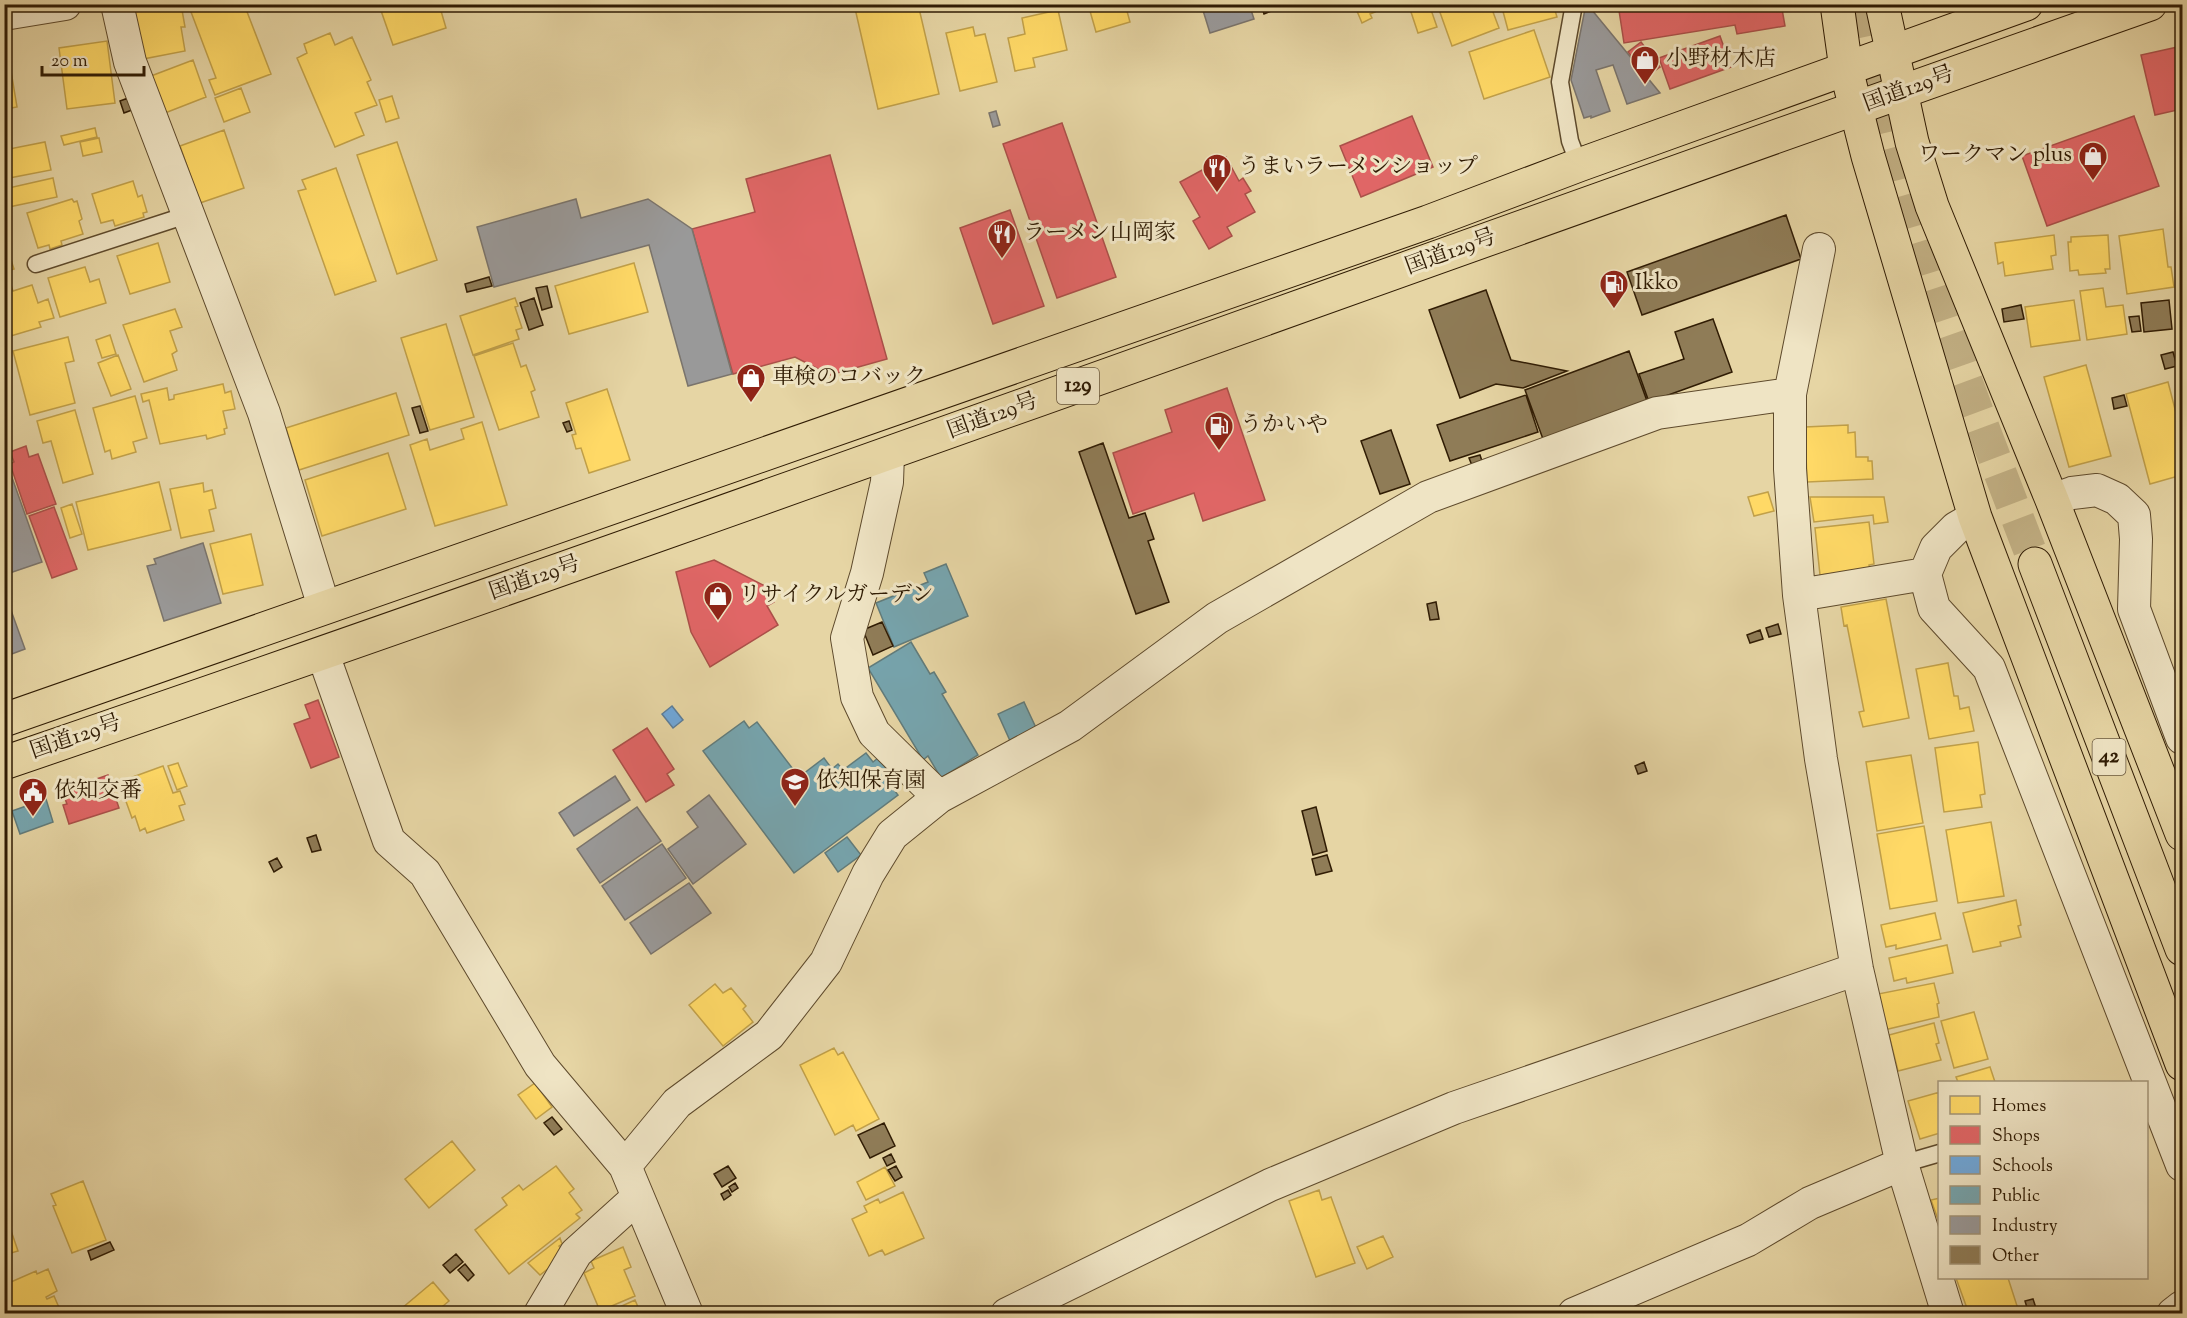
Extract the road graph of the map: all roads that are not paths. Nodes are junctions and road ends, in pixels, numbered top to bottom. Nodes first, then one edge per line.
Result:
1 (117, 4) edge
2 (1574, 4) edge
3 (1837, 4) edge
4 (1882, 4) edge
5 (2026, 4) edge
6 (2150, 4) edge
7 (45, 6) edge
8 (4, 14) edge
9 (1894, 52) junction
10 (1846, 69) junction
11 (1900, 92) junction
12 (1856, 108) junction
13 (1579, 165) junction
14 (187, 215) junction
15 (1819, 249) dead end
16 (36, 264) dead end
17 (1790, 394) junction
18 (888, 454) junction
19 (2052, 500) junction
20 (1975, 517) junction
21 (2036, 564) tunnel mouth
22 (1925, 574) junction
23 (1799, 595) junction
24 (324, 608) junction
25 (323, 654) junction
26 (4, 720) edge
27 (2182, 738) edge
28 (4, 763) edge
29 (939, 797) junction
30 (2182, 834) edge
31 (2182, 949) edge
32 (1857, 969) junction
33 (2182, 1064) edge
34 (1938, 1154) edge
35 (1902, 1164) junction
36 (2182, 1165) edge
37 (625, 1166) junction
38 (638, 1197) junction
39 (2182, 1307) edge
40 (540, 1314) edge
41 (687, 1314) edge
42 (1007, 1314) edge
43 (1574, 1314) edge
44 (1948, 1314) edge
45 (2173, 1314) edge

1 - 14 street
2 - 13 lane
3 - 10 main road
4 - 9 main road
5 - 9 main road, 国道129号 / 129
6 - 11 main road, 国道129号 / 129
7 - 8 street
9 - 10 main road, 国道129号 / 129
9 - 11 main road
10 - 12 main road
10 - 13 main road, 国道129号 / 129
11 - 12 main road, 国道129号 / 129
11 - 19 main road
12 - 18 main road, 国道129号 / 129
12 - 20 main road
13 - 24 main road, 国道129号 / 129
14 - 16 lane
14 - 24 street
15 - 17 street
17 - 23 street
17 - 29 street
18 - 25 main road, 国道129号 / 129
18 - 29 street
19 - 27 street
19 - 30 main road
20 - 22 street
20 - 33 main road
21 - 31 main road, 42
22 - 23 street
22 - 36 street
23 - 32 street
24 - 26 main road, 国道129号 / 129
25 - 28 main road, 国道129号 / 129
25 - 37 street
29 - 37 street
32 - 35 street
32 - 42 street
34 - 35 lane
35 - 43 street
35 - 44 street
37 - 38 street
38 - 40 street
38 - 41 street
39 - 45 street

